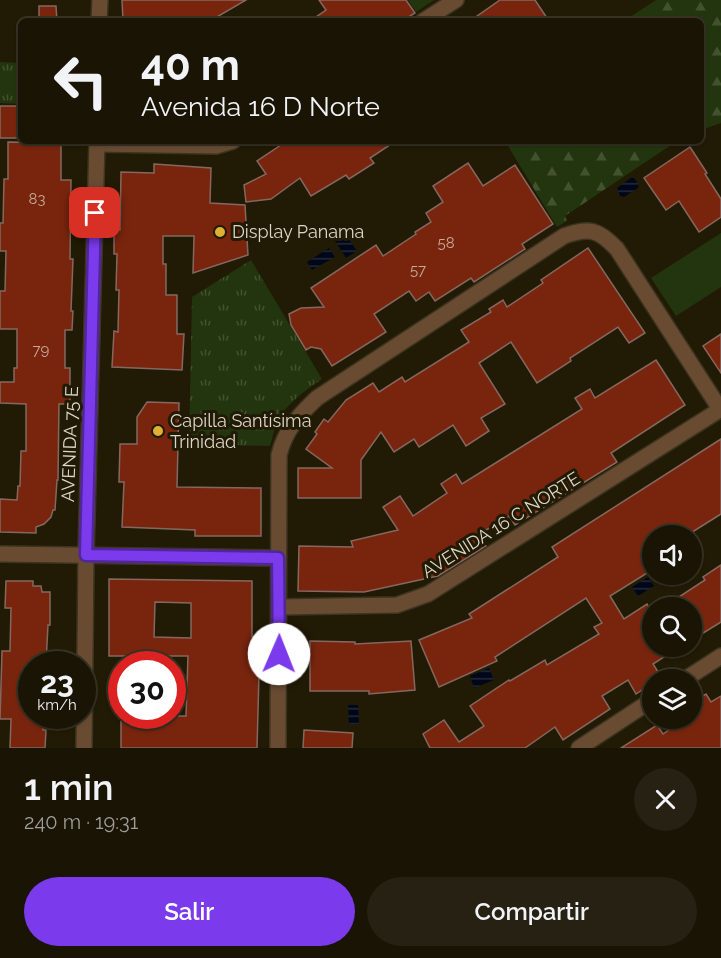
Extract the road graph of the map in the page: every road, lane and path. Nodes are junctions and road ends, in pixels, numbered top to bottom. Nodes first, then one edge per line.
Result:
1 (100, 0) edge
2 (456, 0) edge
3 (99, 18) edge
4 (428, 18) edge
5 (97, 144) edge
6 (137, 144) edge
7 (223, 144) edge
8 (721, 409) edge
9 (0, 554) edge
10 (86, 555) junction
11 (278, 558) junction
12 (280, 607) junction
13 (721, 656) edge
14 (701, 669) edge
15 (642, 707) edge
16 (84, 748) edge
17 (278, 748) edge
18 (579, 748) edge

1 - 3 street
2 - 4 street
5 - 10 street, AVENIDA 75 E
6 - 7 street
8 - 11 street
8 - 12 street, AVENIDA 16 C NORTE
9 - 10 street
10 - 11 street
10 - 16 street, AVENIDA 75 E
11 - 12 street
12 - 17 street
13 - 14 street
15 - 18 street

